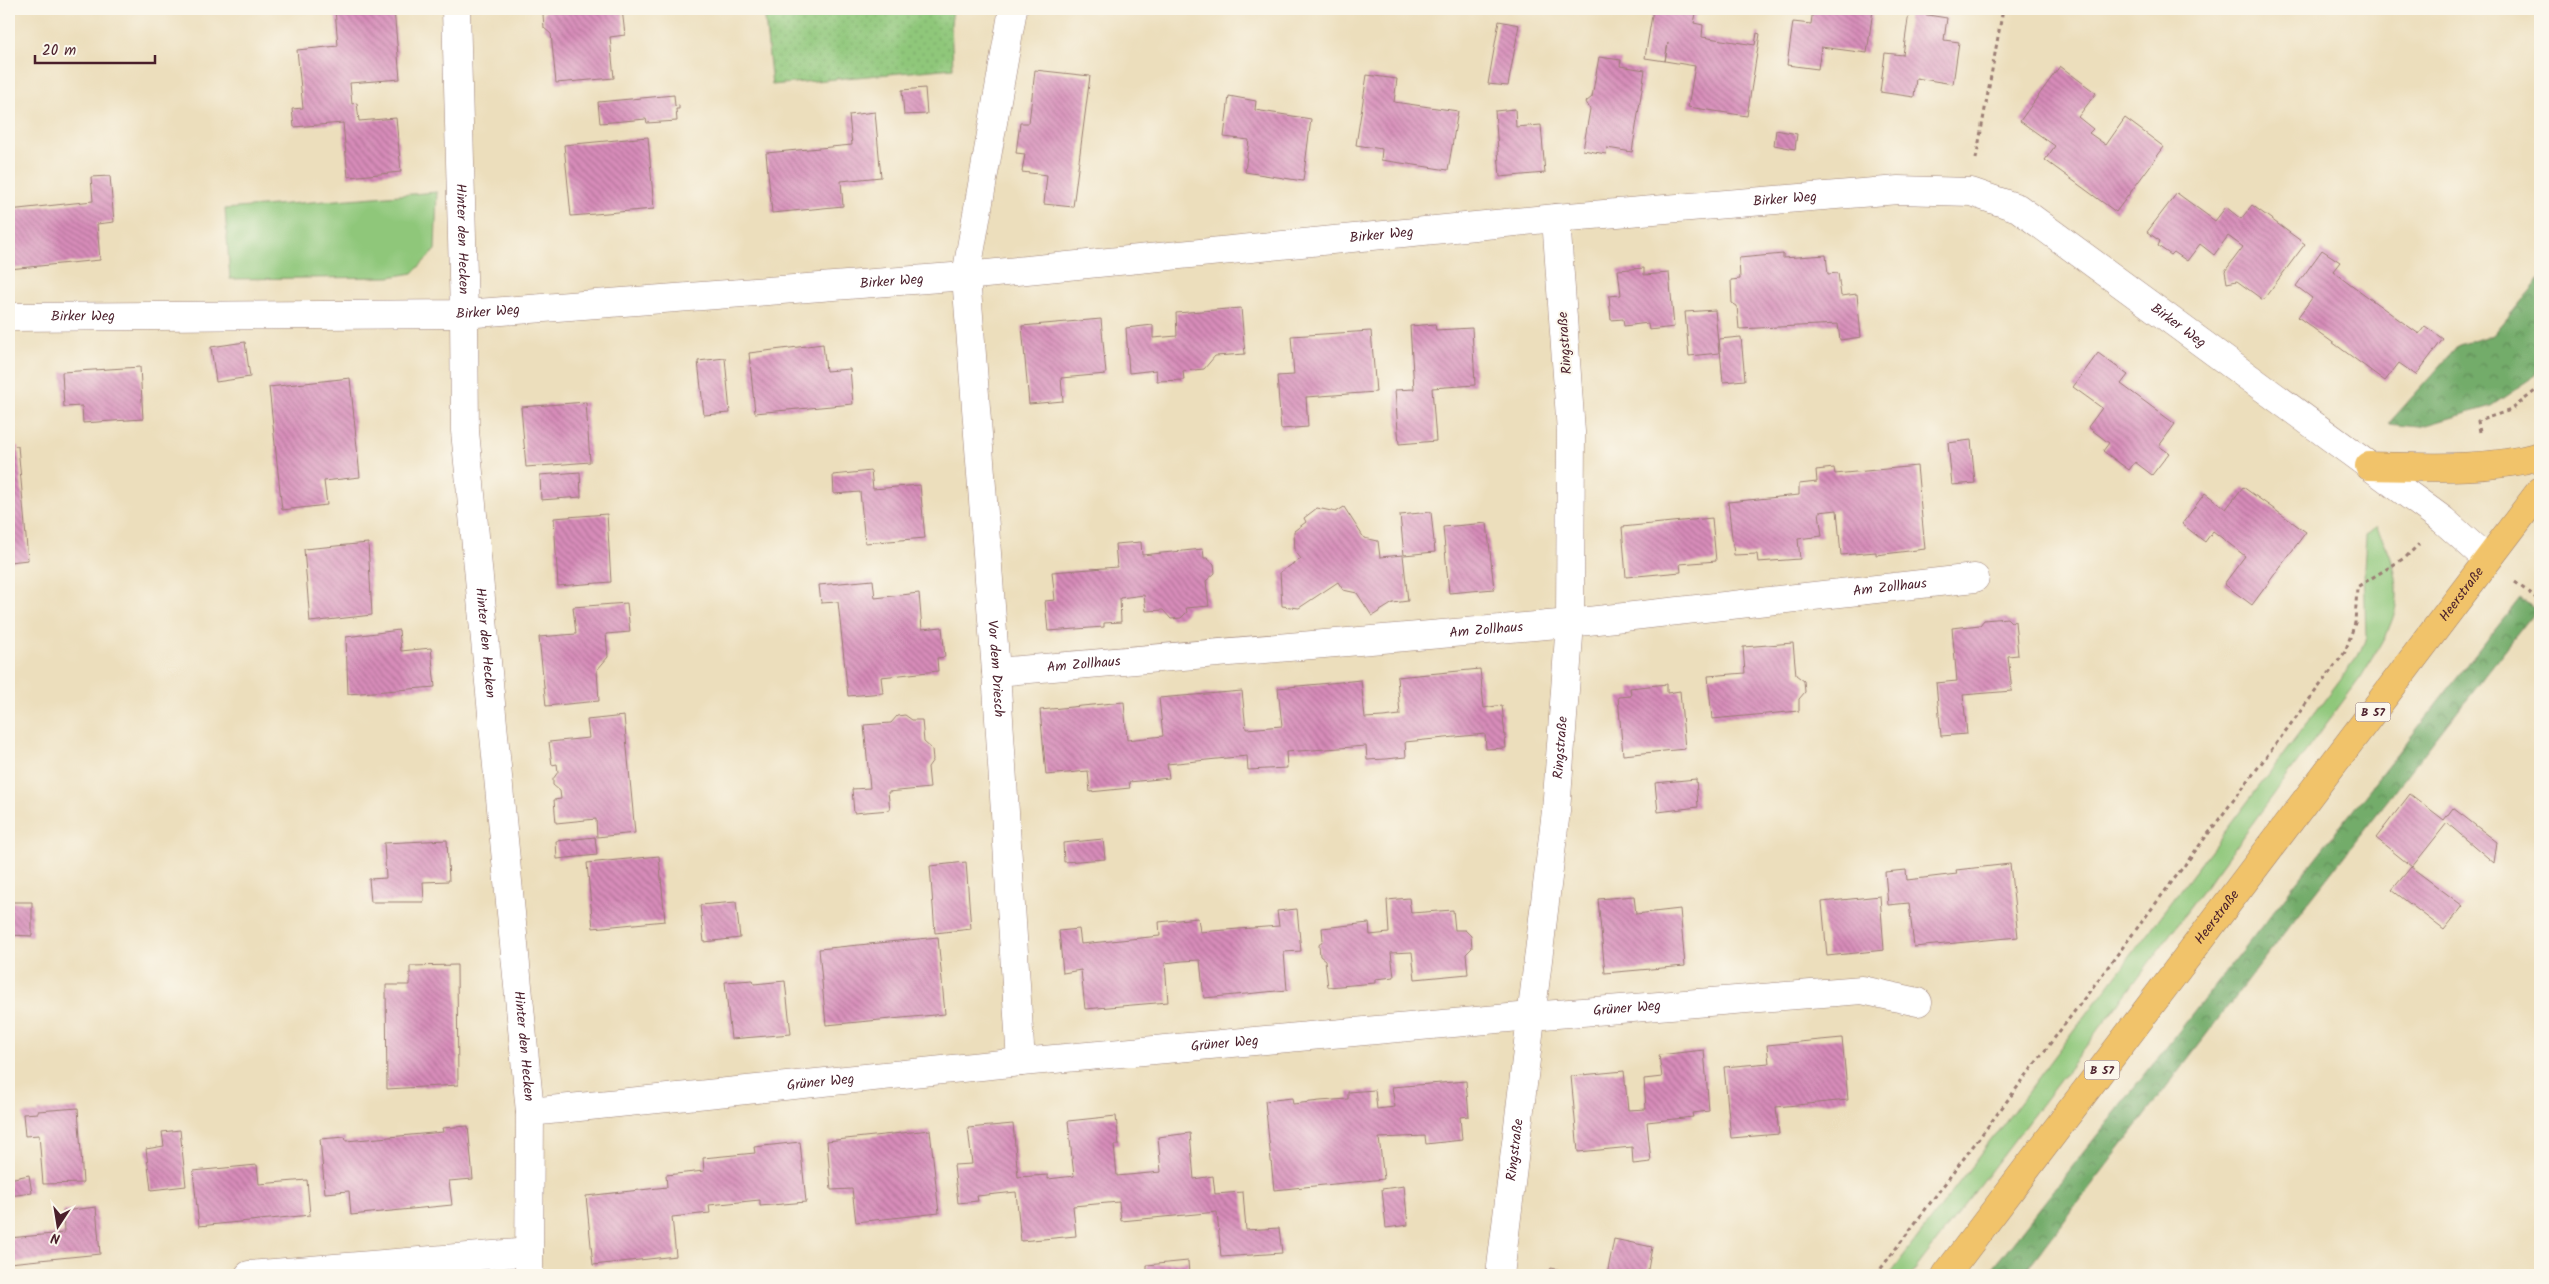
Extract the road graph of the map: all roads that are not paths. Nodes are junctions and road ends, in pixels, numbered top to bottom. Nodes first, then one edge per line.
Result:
1 (456, 9) edge
2 (1013, 9) edge
3 (1556, 218) junction
4 (966, 276) junction
5 (464, 314) junction
6 (9, 317) edge
7 (2540, 456) edge
8 (2369, 466) junction
9 (2540, 491) edge
10 (2487, 559) junction
11 (1975, 578) dead end
12 (1570, 622) junction
13 (996, 672) junction
14 (1918, 1002) dead end
15 (1531, 1016) junction
16 (1021, 1062) junction
17 (530, 1112) junction
18 (529, 1264) edge
19 (249, 1275) edge
20 (1500, 1275) edge
21 (1946, 1275) edge

1 - 5 street, Hinter den Hecken
2 - 4 street
3 - 4 street, Birker Weg
3 - 8 street, Birker Weg
3 - 12 street, Ringstraße
4 - 5 street, Birker Weg
4 - 13 street, Vor dem Driesch
5 - 6 street, Birker Weg
5 - 17 street, Hinter den Hecken
7 - 8 main road
8 - 10 street, Birker Weg
9 - 10 main road, B 57
10 - 21 main road, Heerstraße / B 57
11 - 12 street, Am Zollhaus
12 - 13 street, Am Zollhaus
12 - 15 street, Ringstraße
13 - 16 street, Vor dem Driesch
14 - 15 street, Grüner Weg
15 - 16 street, Grüner Weg
15 - 20 street, Ringstraße
16 - 17 street, Grüner Weg
17 - 18 street, Hinter den Hecken
18 - 19 street

